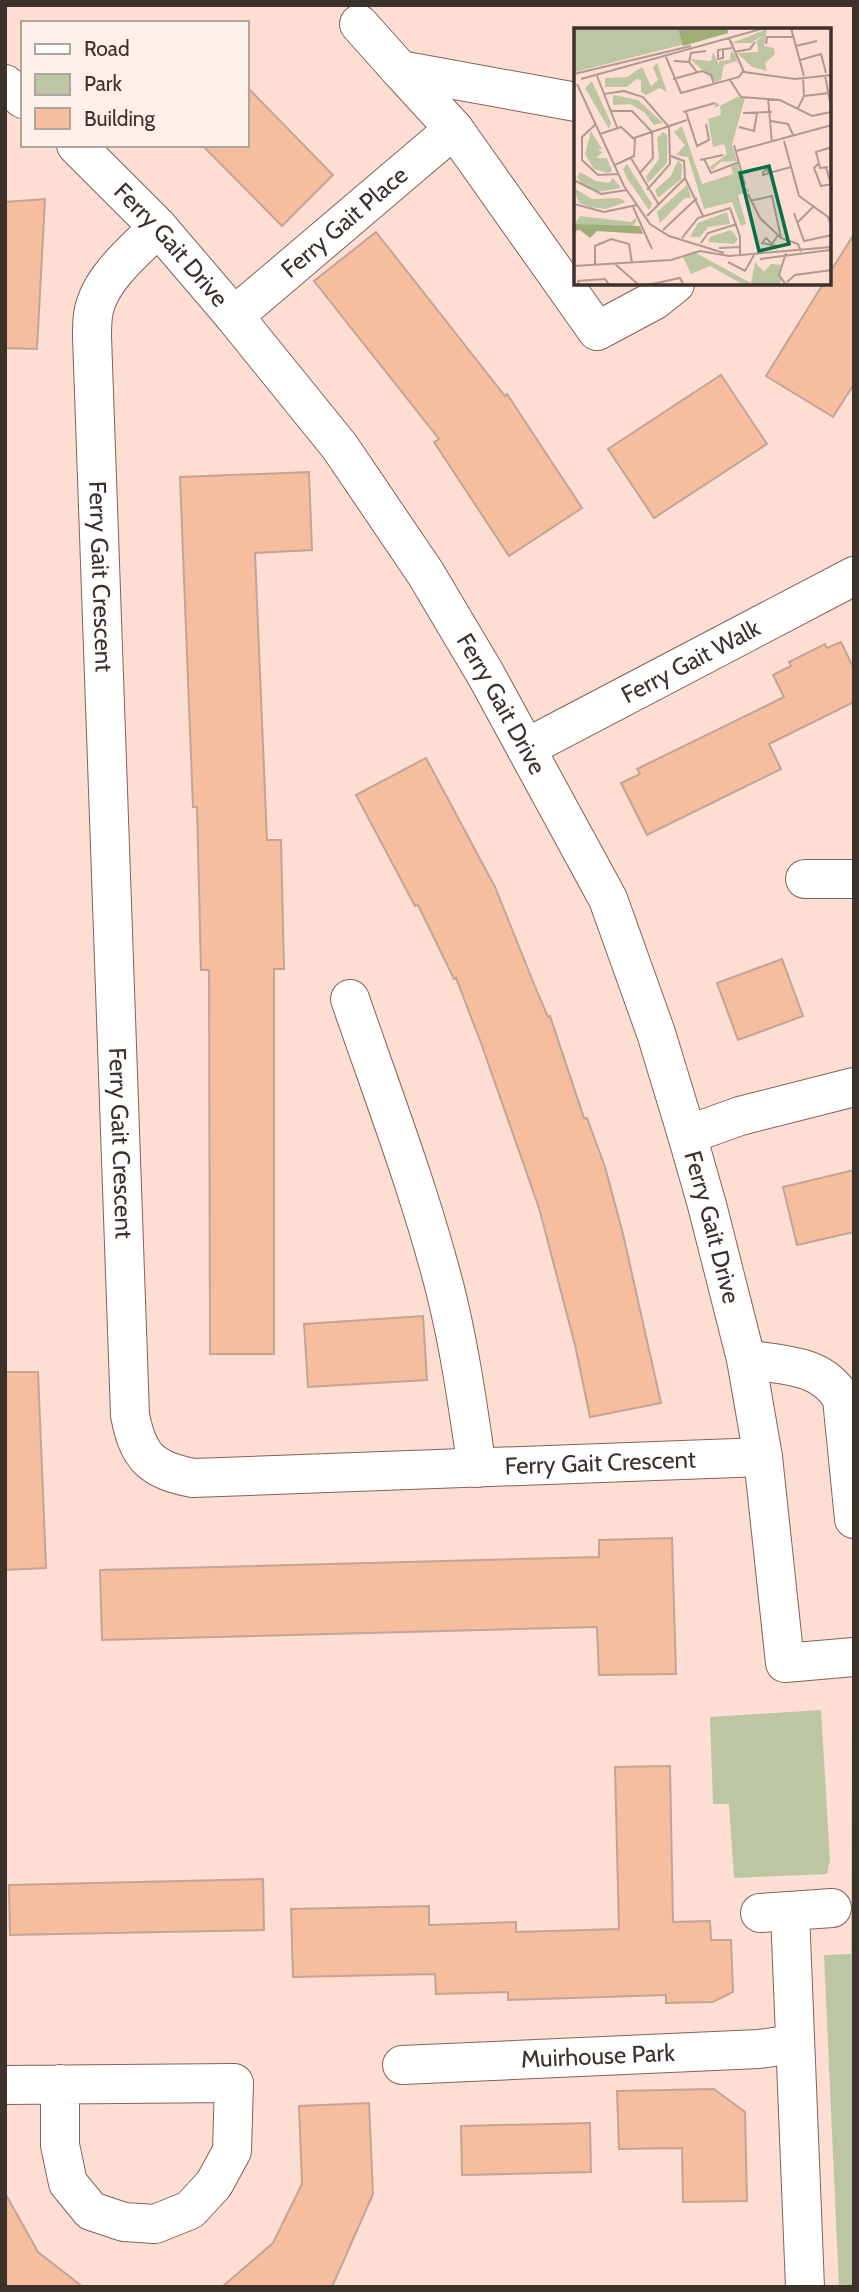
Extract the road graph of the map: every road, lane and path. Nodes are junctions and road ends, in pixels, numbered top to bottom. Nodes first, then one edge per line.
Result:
1 (359, 24) dead end
2 (400, 70) junction
3 (5, 84) edge
4 (21, 97) edge
5 (574, 102) edge
6 (454, 129) junction
7 (78, 147) edge
8 (158, 227) junction
9 (674, 285) edge
10 (234, 316) junction
11 (854, 576) edge
12 (526, 748) junction
13 (805, 878) dead end
14 (854, 879) edge
15 (349, 999) dead end
16 (854, 1087) edge
17 (687, 1135) junction
18 (746, 1359) junction
19 (763, 1457) junction
20 (477, 1468) junction
21 (854, 1519) edge
22 (854, 1657) edge
23 (832, 1908) dead end
24 (795, 2044) junction
25 (402, 2064) dead end
26 (60, 2084) junction
27 (5, 2085) edge
28 (805, 2287) edge

1 - 2 street
2 - 5 street
2 - 6 street
3 - 4 street
6 - 9 street
6 - 10 street, Ferry Gait Place
7 - 8 street, Ferry Gait Drive
8 - 10 street, Ferry Gait Drive
8 - 20 street, Ferry Gait Crescent
10 - 12 street, Ferry Gait Drive
11 - 12 street, Ferry Gait Walk
12 - 17 street, Ferry Gait Drive
13 - 14 street
15 - 20 street
16 - 17 street
17 - 18 street, Ferry Gait Drive
18 - 19 street, Ferry Gait Drive
18 - 21 street
19 - 20 street, Ferry Gait Crescent
19 - 22 street, Ferry Gait Drive
23 - 24 street
24 - 25 street, Muirhouse Park
24 - 28 street
26 - 26 street
26 - 27 street

